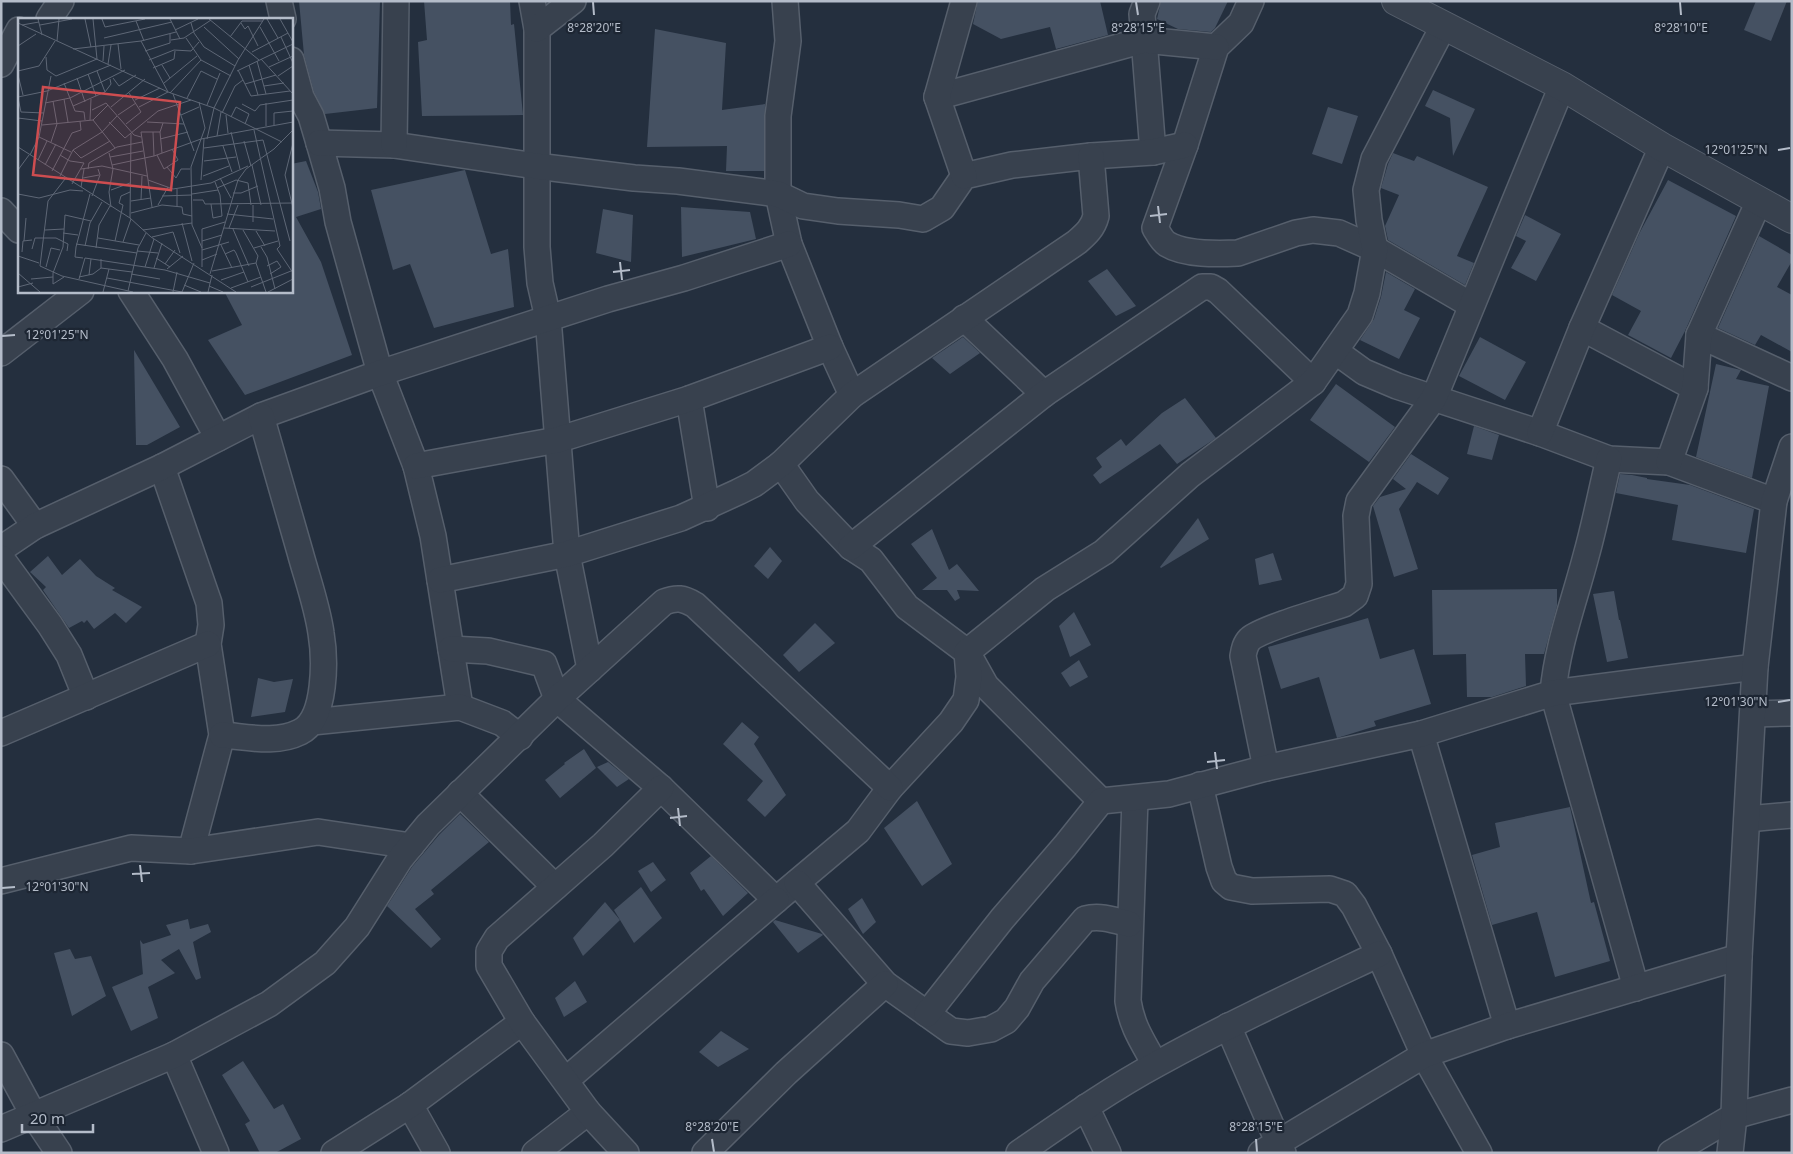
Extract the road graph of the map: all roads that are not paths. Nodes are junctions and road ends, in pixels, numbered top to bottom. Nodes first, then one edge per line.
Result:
1 (61, 1) edge
2 (279, 1) edge
3 (396, 1) edge
4 (532, 1) edge
5 (573, 1) edge
6 (785, 1) edge
7 (964, 1) edge
8 (1147, 1) edge
9 (1251, 1) edge
10 (1396, 1) edge
11 (50, 18) edge
12 (283, 18) edge
13 (1, 20) edge
14 (1444, 25) junction
15 (18, 26) edge
16 (537, 29) junction
17 (18, 32) edge
18 (1144, 40) junction
19 (1216, 47) junction
20 (1, 64) edge
21 (292, 67) edge
22 (1562, 86) junction
23 (296, 97) edge
24 (937, 97) junction
25 (320, 143) junction
26 (394, 145) junction
27 (1185, 145) junction
28 (1662, 146) junction
29 (1153, 152) junction
30 (1091, 156) junction
31 (536, 166) junction
32 (964, 176) junction
33 (778, 194) junction
34 (1759, 201) junction
35 (1, 211) edge
36 (1792, 219) edge
37 (18, 229) edge
38 (789, 244) junction
39 (1375, 249) junction
40 (80, 292) edge
41 (132, 292) edge
42 (1472, 304) junction
43 (548, 318) junction
44 (964, 318) junction
45 (1582, 328) junction
46 (1699, 335) junction
47 (830, 346) junction
48 (1335, 351) junction
49 (1, 353) edge
50 (380, 373) junction
51 (1792, 378) edge
52 (1312, 382) junction
53 (1695, 388) junction
54 (1044, 394) junction
55 (852, 395) junction
56 (1434, 398) junction
57 (689, 399) junction
58 (261, 416) junction
59 (1540, 433) junction
60 (218, 438) junction
61 (557, 440) junction
62 (1792, 447) edge
63 (1609, 459) junction
64 (1669, 462) junction
65 (781, 464) junction
66 (416, 466) junction
67 (162, 467) junction
68 (1, 479) edge
69 (1774, 501) junction
70 (707, 508) junction
71 (35, 526) junction
72 (851, 546) junction
73 (1, 549) edge
74 (567, 554) junction
75 (1, 558) edge
76 (440, 580) junction
77 (208, 644) junction
78 (451, 649) junction
79 (967, 652) junction
80 (1755, 667) junction
81 (590, 669) junction
82 (1553, 693) junction
83 (86, 696) junction
84 (558, 699) junction
85 (460, 707) junction
86 (1792, 713) edge
87 (1753, 714) junction
88 (312, 722) junction
89 (1, 733) edge
90 (1421, 734) junction
91 (222, 735) junction
92 (520, 737) junction
93 (1266, 768) junction
94 (1200, 785) junction
95 (661, 788) junction
96 (890, 788) junction
97 (460, 793) junction
98 (1134, 799) junction
99 (1101, 801) junction
100 (1792, 815) edge
101 (1747, 819) junction
102 (411, 846) junction
103 (191, 851) junction
104 (1, 882) edge
105 (797, 882) junction
106 (555, 887) junction
107 (776, 900) junction
108 (1129, 924) junction
109 (1379, 954) junction
110 (1739, 957) junction
111 (885, 984) junction
112 (1636, 988) junction
113 (928, 1014) junction
114 (522, 1022) junction
115 (1228, 1026) junction
116 (1507, 1026) junction
117 (1, 1055) edge
118 (174, 1055) junction
119 (1424, 1055) junction
120 (1155, 1064) junction
121 (566, 1080) junction
122 (1792, 1100) edge
123 (410, 1105) junction
124 (1086, 1107) junction
125 (588, 1112) junction
126 (33, 1114) junction
127 (1734, 1116) junction
128 (1, 1129) edge
129 (1274, 1149) edge
130 (59, 1153) edge
131 (216, 1153) edge
132 (334, 1153) edge
133 (437, 1153) edge
134 (535, 1153) edge
135 (626, 1153) edge
136 (704, 1153) edge
137 (1019, 1153) edge
138 (1108, 1153) edge
139 (1479, 1153) edge
140 (1671, 1153) edge
141 (1730, 1153) edge

1 - 11 street
2 - 12 street
3 - 26 street
4 - 16 street
5 - 16 street
6 - 33 street
7 - 24 street
8 - 18 street
9 - 19 street
10 - 14 street
13 - 15 street
14 - 22 street
14 - 39 street
16 - 31 street
17 - 20 street
18 - 19 street
18 - 24 street
18 - 29 street
19 - 27 street
21 - 23 street
22 - 28 street
22 - 42 street
23 - 25 street
24 - 32 street
25 - 26 street
25 - 50 street
26 - 31 street
27 - 29 street
27 - 39 street
28 - 34 street
28 - 45 street
29 - 30 street
30 - 32 street
30 - 44 street
31 - 33 street
31 - 43 street
32 - 33 street
33 - 38 street
34 - 36 street
34 - 46 street
35 - 37 street
38 - 43 street
38 - 47 street
39 - 42 street
39 - 48 street
40 - 49 street
41 - 60 street
42 - 56 street
43 - 50 street
43 - 61 street
44 - 54 street
44 - 55 street
45 - 53 street
45 - 59 street
46 - 51 street
46 - 53 street
47 - 55 street
47 - 57 street
48 - 52 street
48 - 56 street
50 - 58 street
50 - 66 street
52 - 54 street
52 - 79 street
53 - 64 street
54 - 72 street
55 - 65 street
56 - 59 street
56 - 93 street
57 - 61 street
57 - 70 street
58 - 60 street
58 - 88 street
59 - 63 street
60 - 67 street
61 - 66 street
61 - 74 street
62 - 69 street
63 - 64 street
63 - 82 street
64 - 69 street
65 - 70 street
65 - 72 street
66 - 76 street
67 - 71 street
67 - 77 street
68 - 71 street
69 - 80 street
70 - 74 street
71 - 73 street
72 - 79 street
74 - 76 street
74 - 81 street
75 - 83 street
76 - 78 street
77 - 83 street
77 - 91 street
78 - 84 street
78 - 85 street
79 - 96 street
79 - 99 street
80 - 82 street
80 - 87 street
81 - 84 street
81 - 96 street
82 - 90 street
82 - 112 street
83 - 89 street
84 - 92 street
84 - 95 street
85 - 88 street
85 - 92 street
86 - 87 street
87 - 101 street
88 - 91 street
90 - 93 street
90 - 116 street
91 - 103 street
92 - 97 street
93 - 94 street
94 - 98 street
94 - 109 street
95 - 106 street
95 - 107 street
96 - 105 street
97 - 102 street
97 - 106 street
98 - 99 street
98 - 108 street
99 - 113 street
100 - 101 street
101 - 110 street
102 - 103 street
102 - 118 street
103 - 104 street
105 - 107 street
105 - 111 street
106 - 114 street
107 - 121 street
108 - 113 street
108 - 120 street
109 - 115 street
109 - 119 street
110 - 112 street
110 - 127 street
111 - 113 street
111 - 136 street
112 - 116 street
114 - 121 street
114 - 123 street
115 - 120 street
115 - 129 street
116 - 119 street
117 - 126 street
118 - 126 street
118 - 131 street
119 - 129 street
119 - 139 street
120 - 124 street
121 - 125 street
122 - 127 street
123 - 132 street
123 - 133 street
124 - 137 street
124 - 138 street
125 - 134 street
125 - 135 street
126 - 128 street
126 - 130 street
127 - 140 street
127 - 141 street

